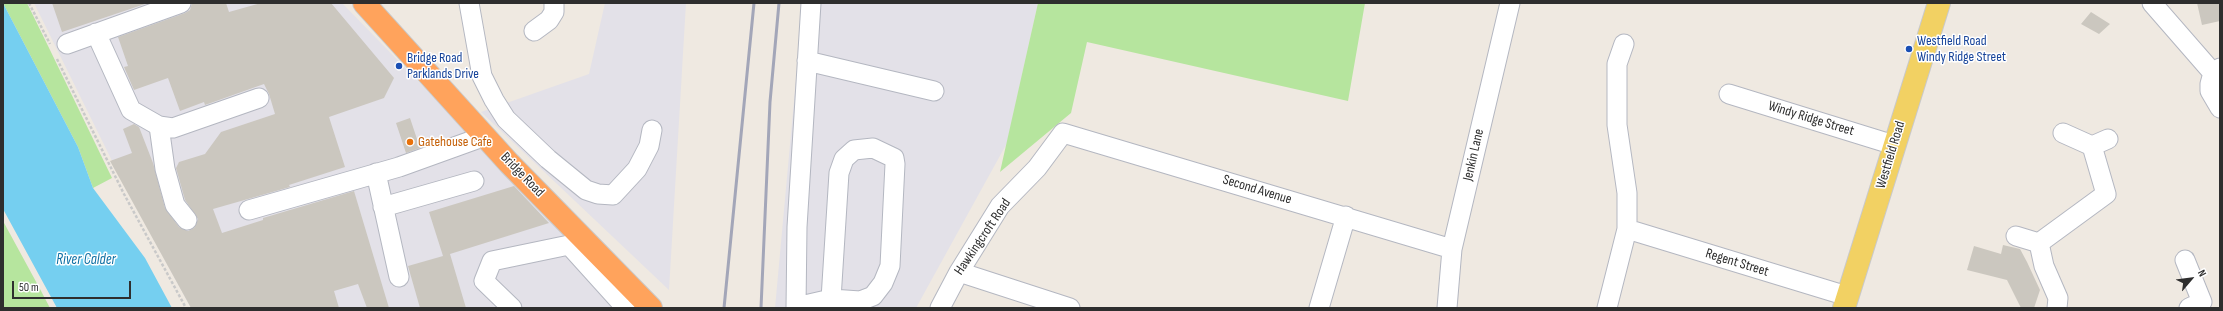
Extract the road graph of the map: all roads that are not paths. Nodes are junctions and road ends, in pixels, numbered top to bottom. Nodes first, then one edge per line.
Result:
1 (181, 3) edge
2 (364, 3) edge
3 (470, 3) edge
4 (554, 3) edge
5 (811, 3) edge
6 (1510, 3) edge
7 (1939, 3) edge
8 (2152, 3) edge
9 (534, 31) dead end
10 (96, 33) junction
11 (1624, 44) dead end
12 (57, 47) road end
13 (807, 61) junction
14 (2217, 70) edge
15 (934, 90) dead end
16 (1729, 94) dead end
17 (259, 98) dead end
18 (2220, 108) edge
19 (159, 126) junction
20 (652, 130) dead end
21 (1062, 132) joint
22 (2063, 133) dead end
23 (485, 136) junction
24 (1894, 145) junction
25 (376, 173) junction
26 (474, 181) dead end
27 (383, 207) junction
28 (250, 210) dead end
29 (1346, 216) junction
30 (187, 220) dead end
31 (1627, 229) junction
32 (2016, 236) dead end
33 (2039, 243) junction
34 (1452, 249) junction
35 (2185, 260) dead end
36 (959, 272) junction
37 (399, 277) dead end
38 (831, 299) junction
39 (2199, 301) edge
40 (1845, 302) edge
41 (649, 307) edge
42 (796, 307) edge
43 (512, 308) edge
44 (626, 308) edge
45 (940, 308) edge
46 (1070, 308) edge
47 (1319, 308) edge
48 (1447, 308) edge
49 (1607, 308) edge
50 (2057, 308) edge

1 - 10 street
2 - 23 highway, Bridge Road
3 - 20 street
4 - 9 street
5 - 13 street
6 - 34 street, Jenkin Lane
7 - 24 main road, Westfield Road
8 - 14 street
10 - 12 street
10 - 19 street
11 - 31 street
13 - 15 street
13 - 42 street
14 - 18 street
16 - 24 street, Windy Ridge Street
17 - 19 street
19 - 30 street
21 - 29 street, Second Avenue
21 - 36 street, Hawkingcroft Road
22 - 33 street
23 - 25 street
23 - 41 highway, Bridge Road
24 - 40 main road, Westfield Road
25 - 27 street
25 - 28 street
26 - 27 street
27 - 37 street
29 - 34 street, Second Avenue
29 - 47 street
31 - 40 street, Regent Street
31 - 49 street
32 - 33 street
33 - 50 street
34 - 48 street, Jenkin Lane
35 - 39 street
36 - 45 street, Hawkingcroft Road
36 - 46 street
38 - 38 street
38 - 42 street
43 - 44 street

